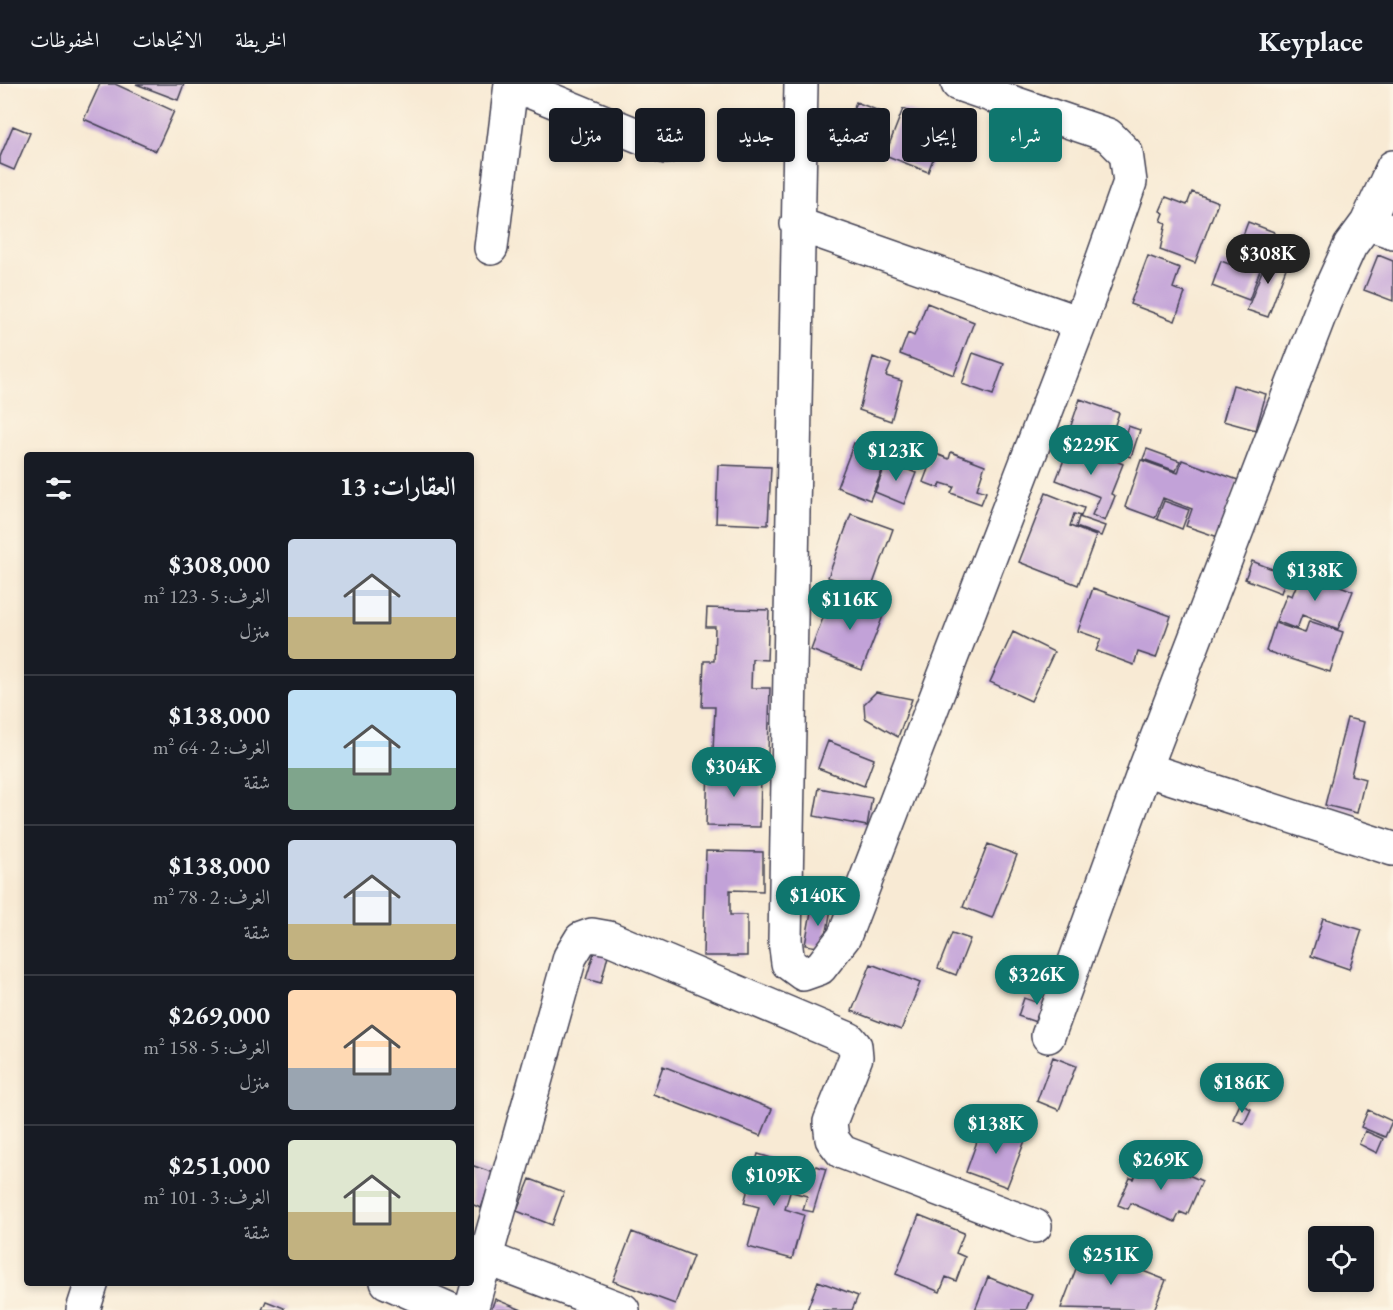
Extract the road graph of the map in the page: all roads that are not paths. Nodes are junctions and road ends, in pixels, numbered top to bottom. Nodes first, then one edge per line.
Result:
1 (512, 84) edge
2 (801, 84) edge
3 (958, 84) edge
4 (635, 134) edge
5 (1393, 167) edge
6 (797, 224) junction
7 (1380, 227) edge
8 (491, 248) dead end
9 (1080, 323) junction
10 (1145, 770) junction
11 (1393, 849) edge
12 (1048, 1036) dead end
13 (1035, 1226) dead end
14 (486, 1258) junction
15 (91, 1286) edge
16 (396, 1286) edge
17 (82, 1310) edge
18 (451, 1310) edge
19 (471, 1310) edge
20 (623, 1310) edge

1 - 4 street
1 - 8 street
2 - 6 street
3 - 9 street
5 - 7 street
6 - 9 street
6 - 9 street
7 - 10 street
10 - 11 street
10 - 12 street
13 - 14 street
14 - 19 street
14 - 20 street
15 - 17 street
16 - 18 street

